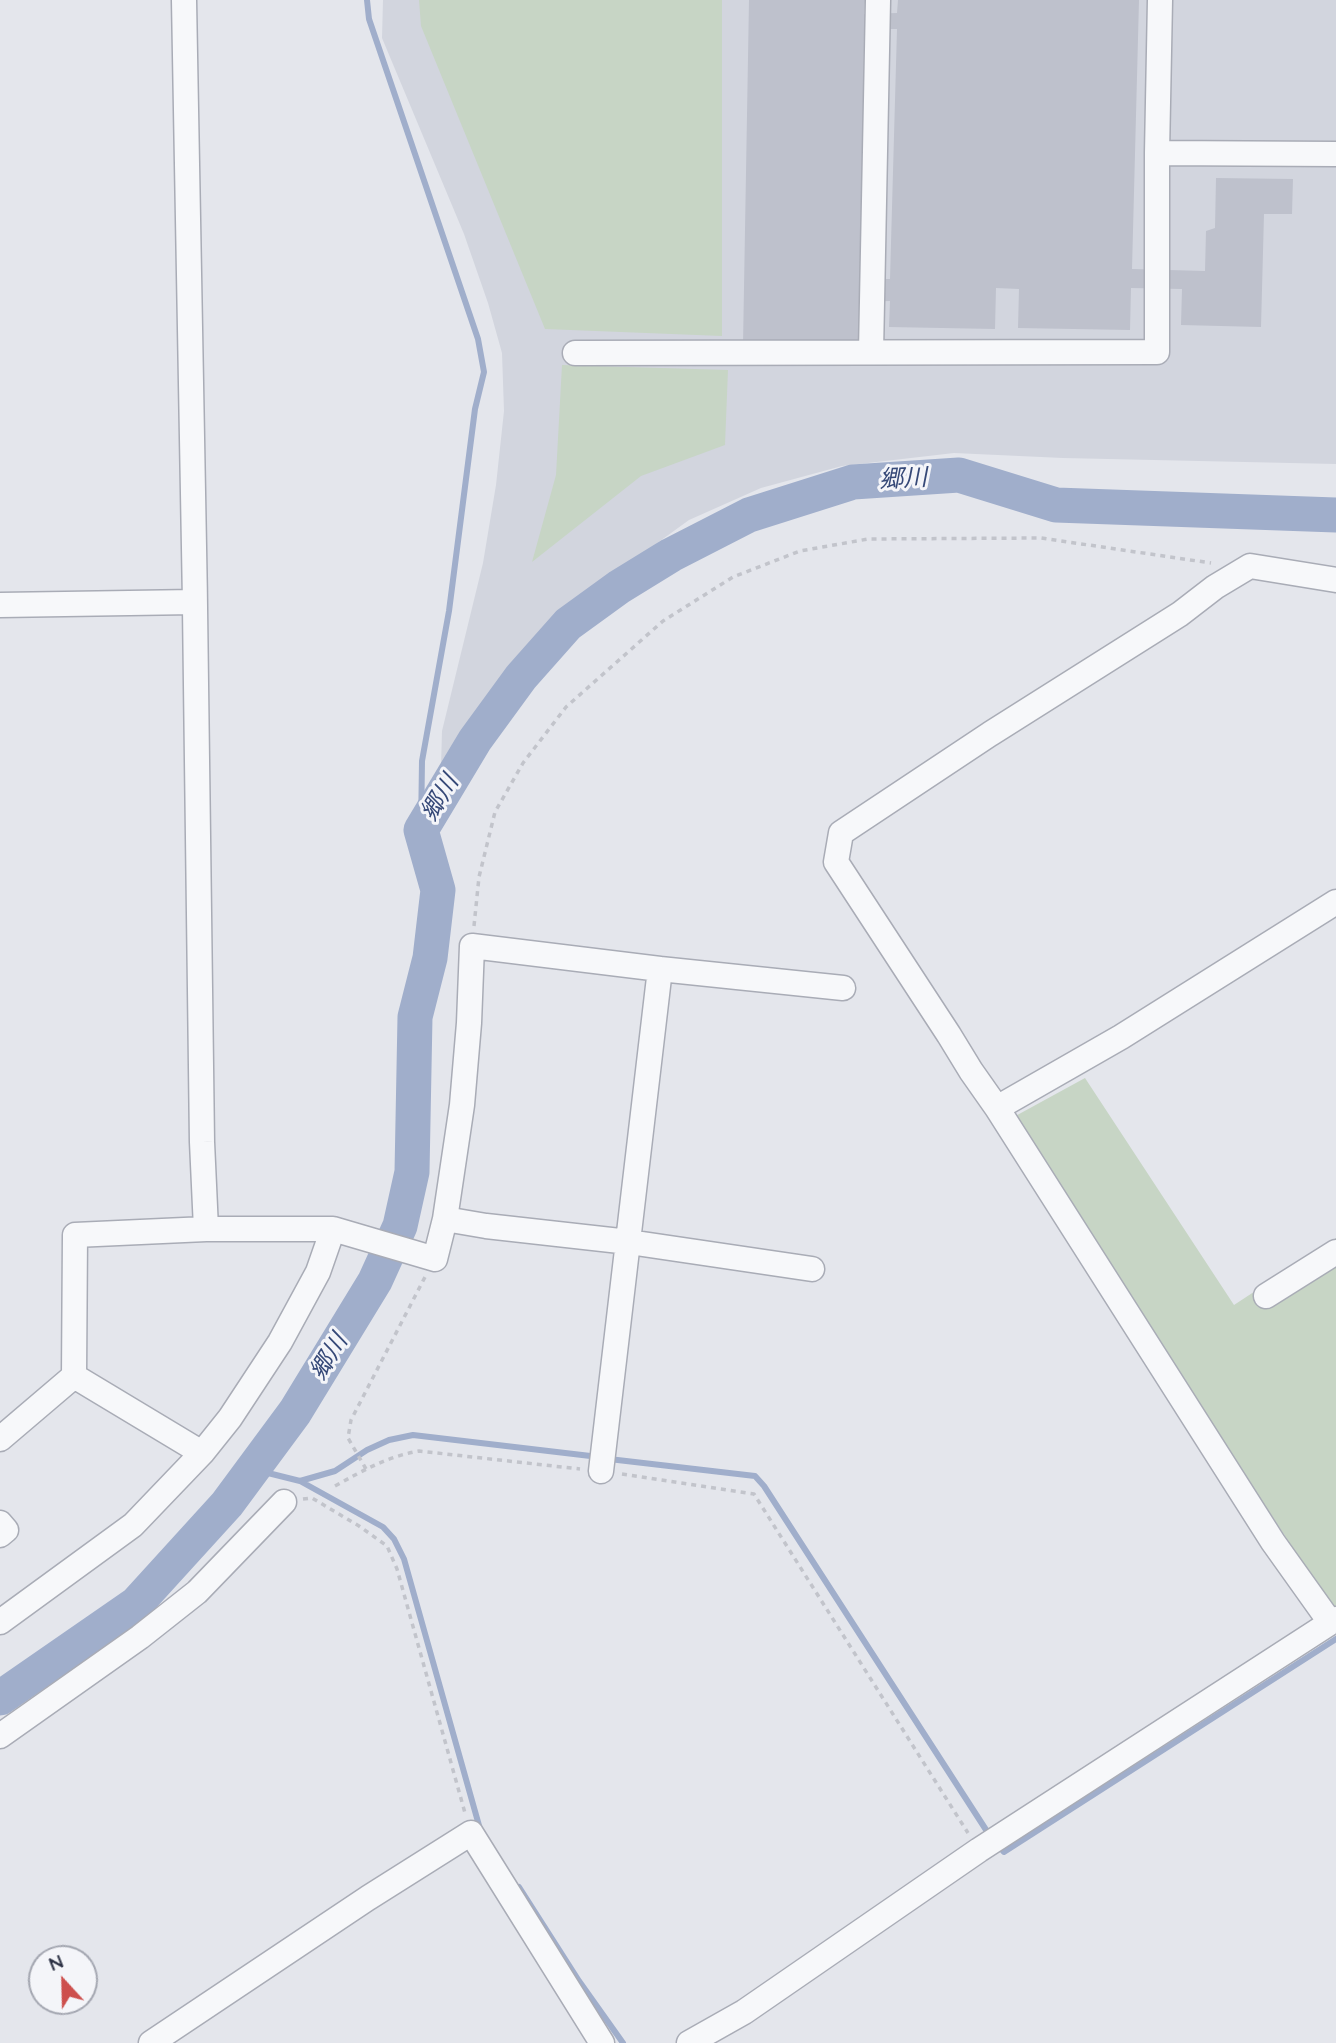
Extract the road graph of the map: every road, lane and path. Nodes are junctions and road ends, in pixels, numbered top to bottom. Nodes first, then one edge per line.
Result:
1 (184, 0) edge
2 (878, 0) edge
3 (1160, 0) edge
4 (1157, 153) junction
5 (1336, 154) edge
6 (871, 352) junction
7 (575, 353) dead end
8 (1247, 568) junction
9 (1336, 580) edge
10 (194, 602) junction
11 (0, 605) edge
12 (1336, 902) edge
13 (472, 946) junction
14 (660, 969) junction
15 (843, 988) dead end
16 (997, 1108) junction
17 (445, 1219) junction
18 (333, 1229) junction
19 (206, 1230) junction
20 (629, 1242) junction
21 (1336, 1252) edge
22 (435, 1259) junction
23 (812, 1269) dead end
24 (1266, 1296) dead end
25 (74, 1376) junction
26 (0, 1439) edge
27 (202, 1453) junction
28 (366, 1469) junction
29 (601, 1471) junction
30 (335, 1486) dead end
31 (284, 1502) joint
32 (0, 1523) edge
33 (0, 1535) edge
34 (1333, 1621) edge
35 (0, 1622) edge
36 (0, 1736) edge
37 (471, 1833) junction
38 (979, 1850) junction
39 (151, 2043) edge
40 (602, 2043) edge
41 (689, 2043) edge

1 - 10 street
2 - 6 street
3 - 4 street
4 - 5 street
4 - 6 street
6 - 7 street
8 - 9 street
8 - 13 path
8 - 16 street
10 - 11 street
10 - 19 street
12 - 16 street
13 - 14 street
13 - 17 street
14 - 15 street
14 - 20 street
16 - 34 street
17 - 20 street
17 - 22 street
18 - 19 street
18 - 22 street
18 - 27 street
19 - 25 street
20 - 23 street
20 - 29 street
21 - 24 street
22 - 28 path
25 - 26 street
25 - 27 street
27 - 35 street
28 - 29 path
28 - 30 path
29 - 38 path
31 - 36 street
31 - 37 path
32 - 33 street
34 - 38 street
37 - 39 street
37 - 40 street
38 - 41 street

